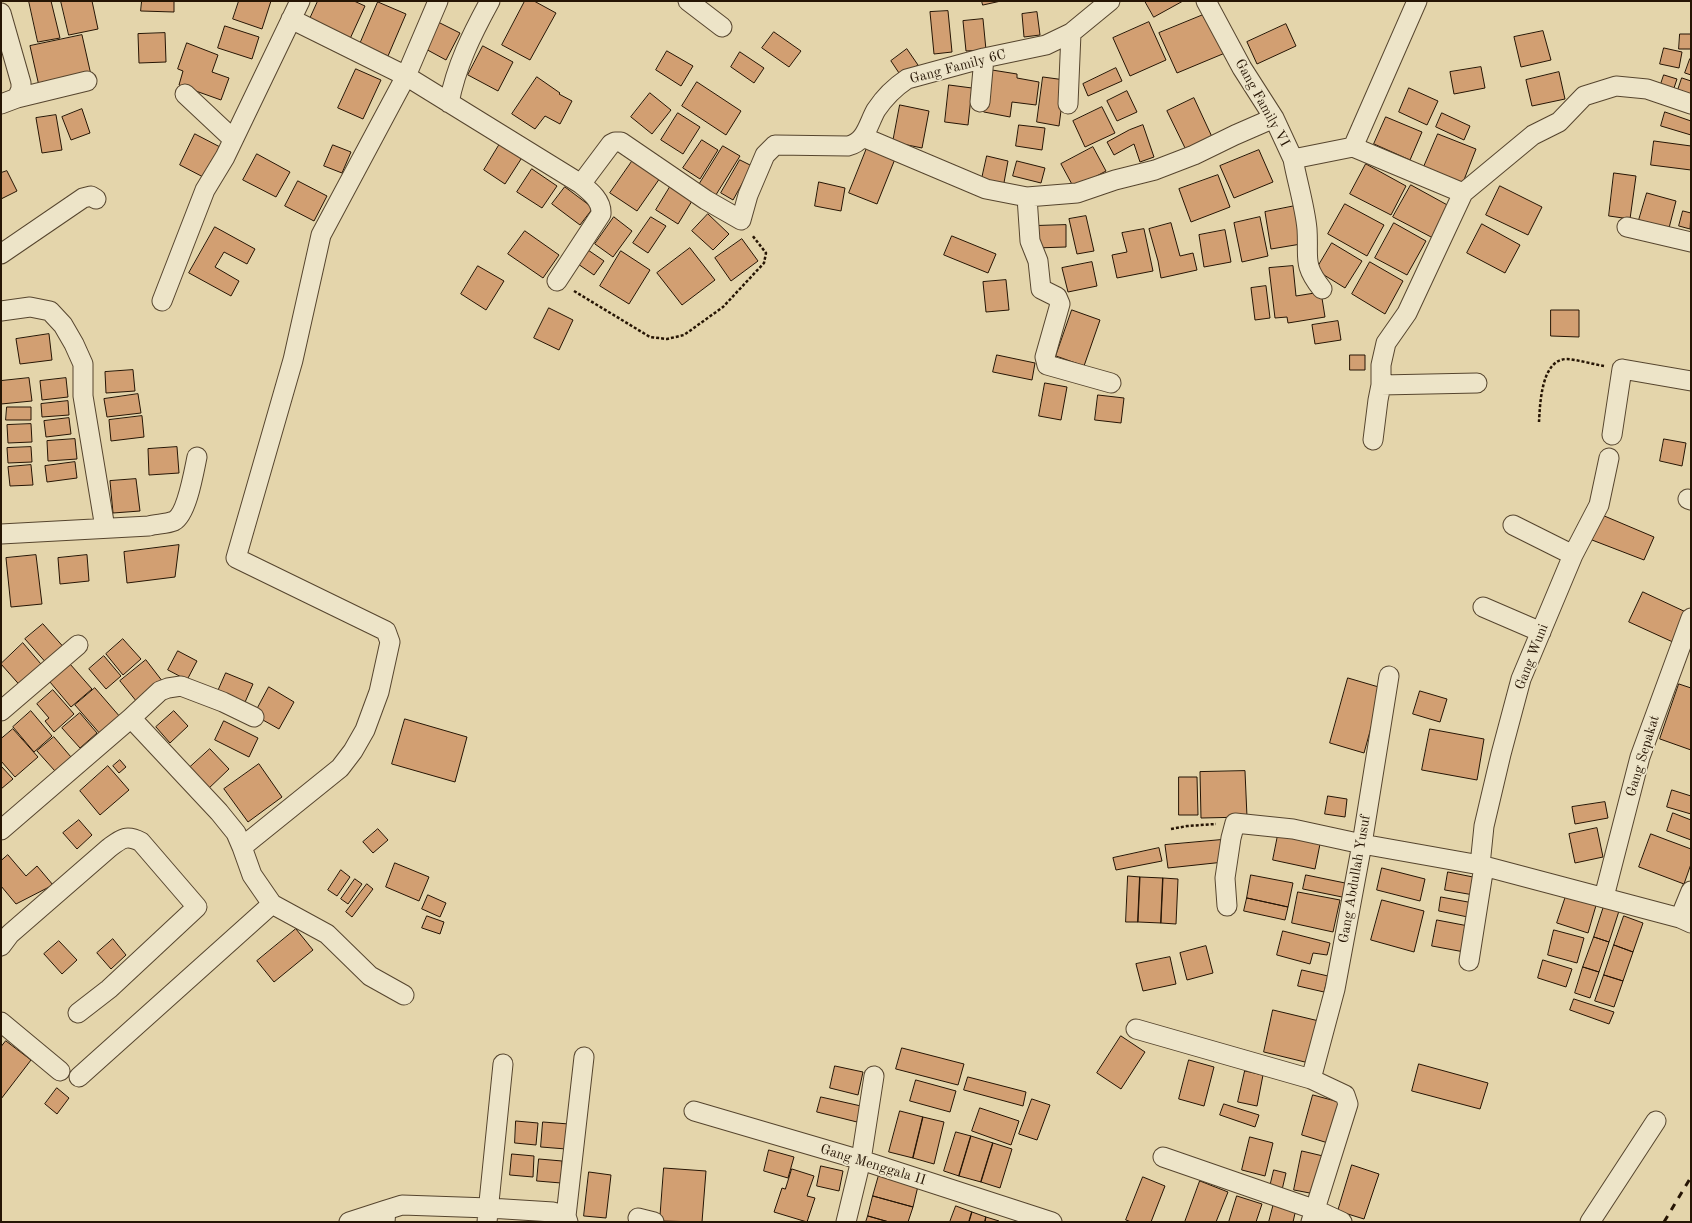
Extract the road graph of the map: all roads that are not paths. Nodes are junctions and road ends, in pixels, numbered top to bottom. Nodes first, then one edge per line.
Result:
1 (300, 1) edge
2 (438, 1) edge
3 (490, 1) edge
4 (688, 1) edge
5 (1110, 1) edge
6 (1206, 1) edge
7 (1417, 1) edge
8 (1, 13) edge
9 (291, 19) junction
10 (722, 27) dead end
11 (1071, 33) junction
12 (984, 58) junction
13 (406, 76) junction
14 (87, 81) dead end
15 (185, 94) dead end
16 (9, 101) edge
17 (980, 102) dead end
18 (449, 104) junction
19 (1068, 104) dead end
20 (1691, 104) edge
21 (1274, 118) junction
22 (863, 137) junction
23 (233, 139) junction
24 (1353, 147) junction
25 (1293, 159) junction
26 (581, 184) junction
27 (1463, 193) junction
28 (1027, 197) junction
29 (96, 199) dead end
30 (1627, 227) dead end
31 (1691, 242) edge
32 (1, 254) edge
33 (557, 281) road end
34 (1322, 290) dead end
35 (162, 301) dead end
36 (1, 311) edge
37 (1691, 381) edge
38 (1110, 383) dead end
39 (1477, 384) dead end
40 (1382, 385) junction
41 (1612, 435) dead end
42 (1373, 440) dead end
43 (197, 457) dead end
44 (1609, 458) dead end
45 (1513, 525) dead end
46 (105, 528) junction
47 (1, 534) edge
48 (1573, 555) junction
49 (1483, 607) dead end
50 (1691, 618) edge
51 (1541, 632) junction
52 (78, 645) dead end
53 (1390, 676) dead end
54 (1, 711) edge
55 (254, 717) dead end
56 (132, 718) junction
57 (1, 830) edge
58 (1362, 844) junction
59 (242, 847) junction
60 (1482, 866) junction
61 (1691, 891) edge
62 (1604, 897) junction
63 (272, 904) junction
64 (1227, 906) dead end
65 (1685, 920) edge
66 (4, 934) edge
67 (1469, 961) dead end
68 (404, 995) dead end
69 (78, 1013) dead end
70 (1, 1022) edge
71 (1136, 1029) dead end
72 (584, 1057) dead end
73 (503, 1064) dead end
74 (60, 1071) dead end
75 (874, 1076) dead end
76 (79, 1077) dead end
77 (1311, 1079) junction
78 (694, 1111) dead end
79 (1656, 1120) dead end
80 (1163, 1157) dead end
81 (861, 1160) junction
82 (488, 1215) edge
83 (385, 1216) edge
84 (1314, 1216) edge
85 (567, 1219) edge
86 (349, 1222) edge
87 (846, 1222) edge
88 (1052, 1222) edge
89 (1342, 1222) edge
90 (1590, 1222) edge

1 - 9 street
2 - 13 street
3 - 18 street
4 - 10 street
5 - 11 street, Gang Family 6C
6 - 21 street, Gang Family VI
7 - 24 street
8 - 16 street
9 - 13 street
9 - 23 street
11 - 12 street, Gang Family 6C
11 - 19 street
12 - 17 street
12 - 22 street, Gang Family 6C
13 - 18 street
13 - 59 street
14 - 16 street
15 - 23 street
18 - 26 street
20 - 27 street
21 - 25 street, Gang Family VI
21 - 28 street
22 - 26 street
22 - 28 street
23 - 35 street
24 - 25 street, Gang Family VI
24 - 27 street
25 - 34 street
26 - 33 street
27 - 40 street
28 - 38 street
29 - 32 street
30 - 31 street
36 - 46 street
37 - 41 street
39 - 40 street
40 - 42 street
43 - 46 street
44 - 48 street, Gang Wuni
45 - 48 street
46 - 47 street
48 - 51 street, Gang Wuni
49 - 51 street
50 - 62 street, Gang Sepakat
51 - 60 street, Gang Wuni
52 - 54 street
53 - 58 street, Gang Abdullah Yusuf
55 - 56 street
56 - 57 street
56 - 59 street
58 - 60 street
58 - 64 street
58 - 77 street, Gang Abdullah Yusuf
59 - 63 street
60 - 62 street
60 - 67 street, Gang Wuni
61 - 65 street
62 - 65 street
63 - 68 street
63 - 76 street
66 - 69 street
70 - 74 street
71 - 77 street
72 - 85 street
73 - 82 street
75 - 81 street
77 - 84 street
78 - 81 street, Gang Menggala II
79 - 90 street
80 - 84 street
81 - 87 street
81 - 88 street, Gang Menggala II
82 - 83 street
82 - 85 street
83 - 86 street
84 - 89 street

